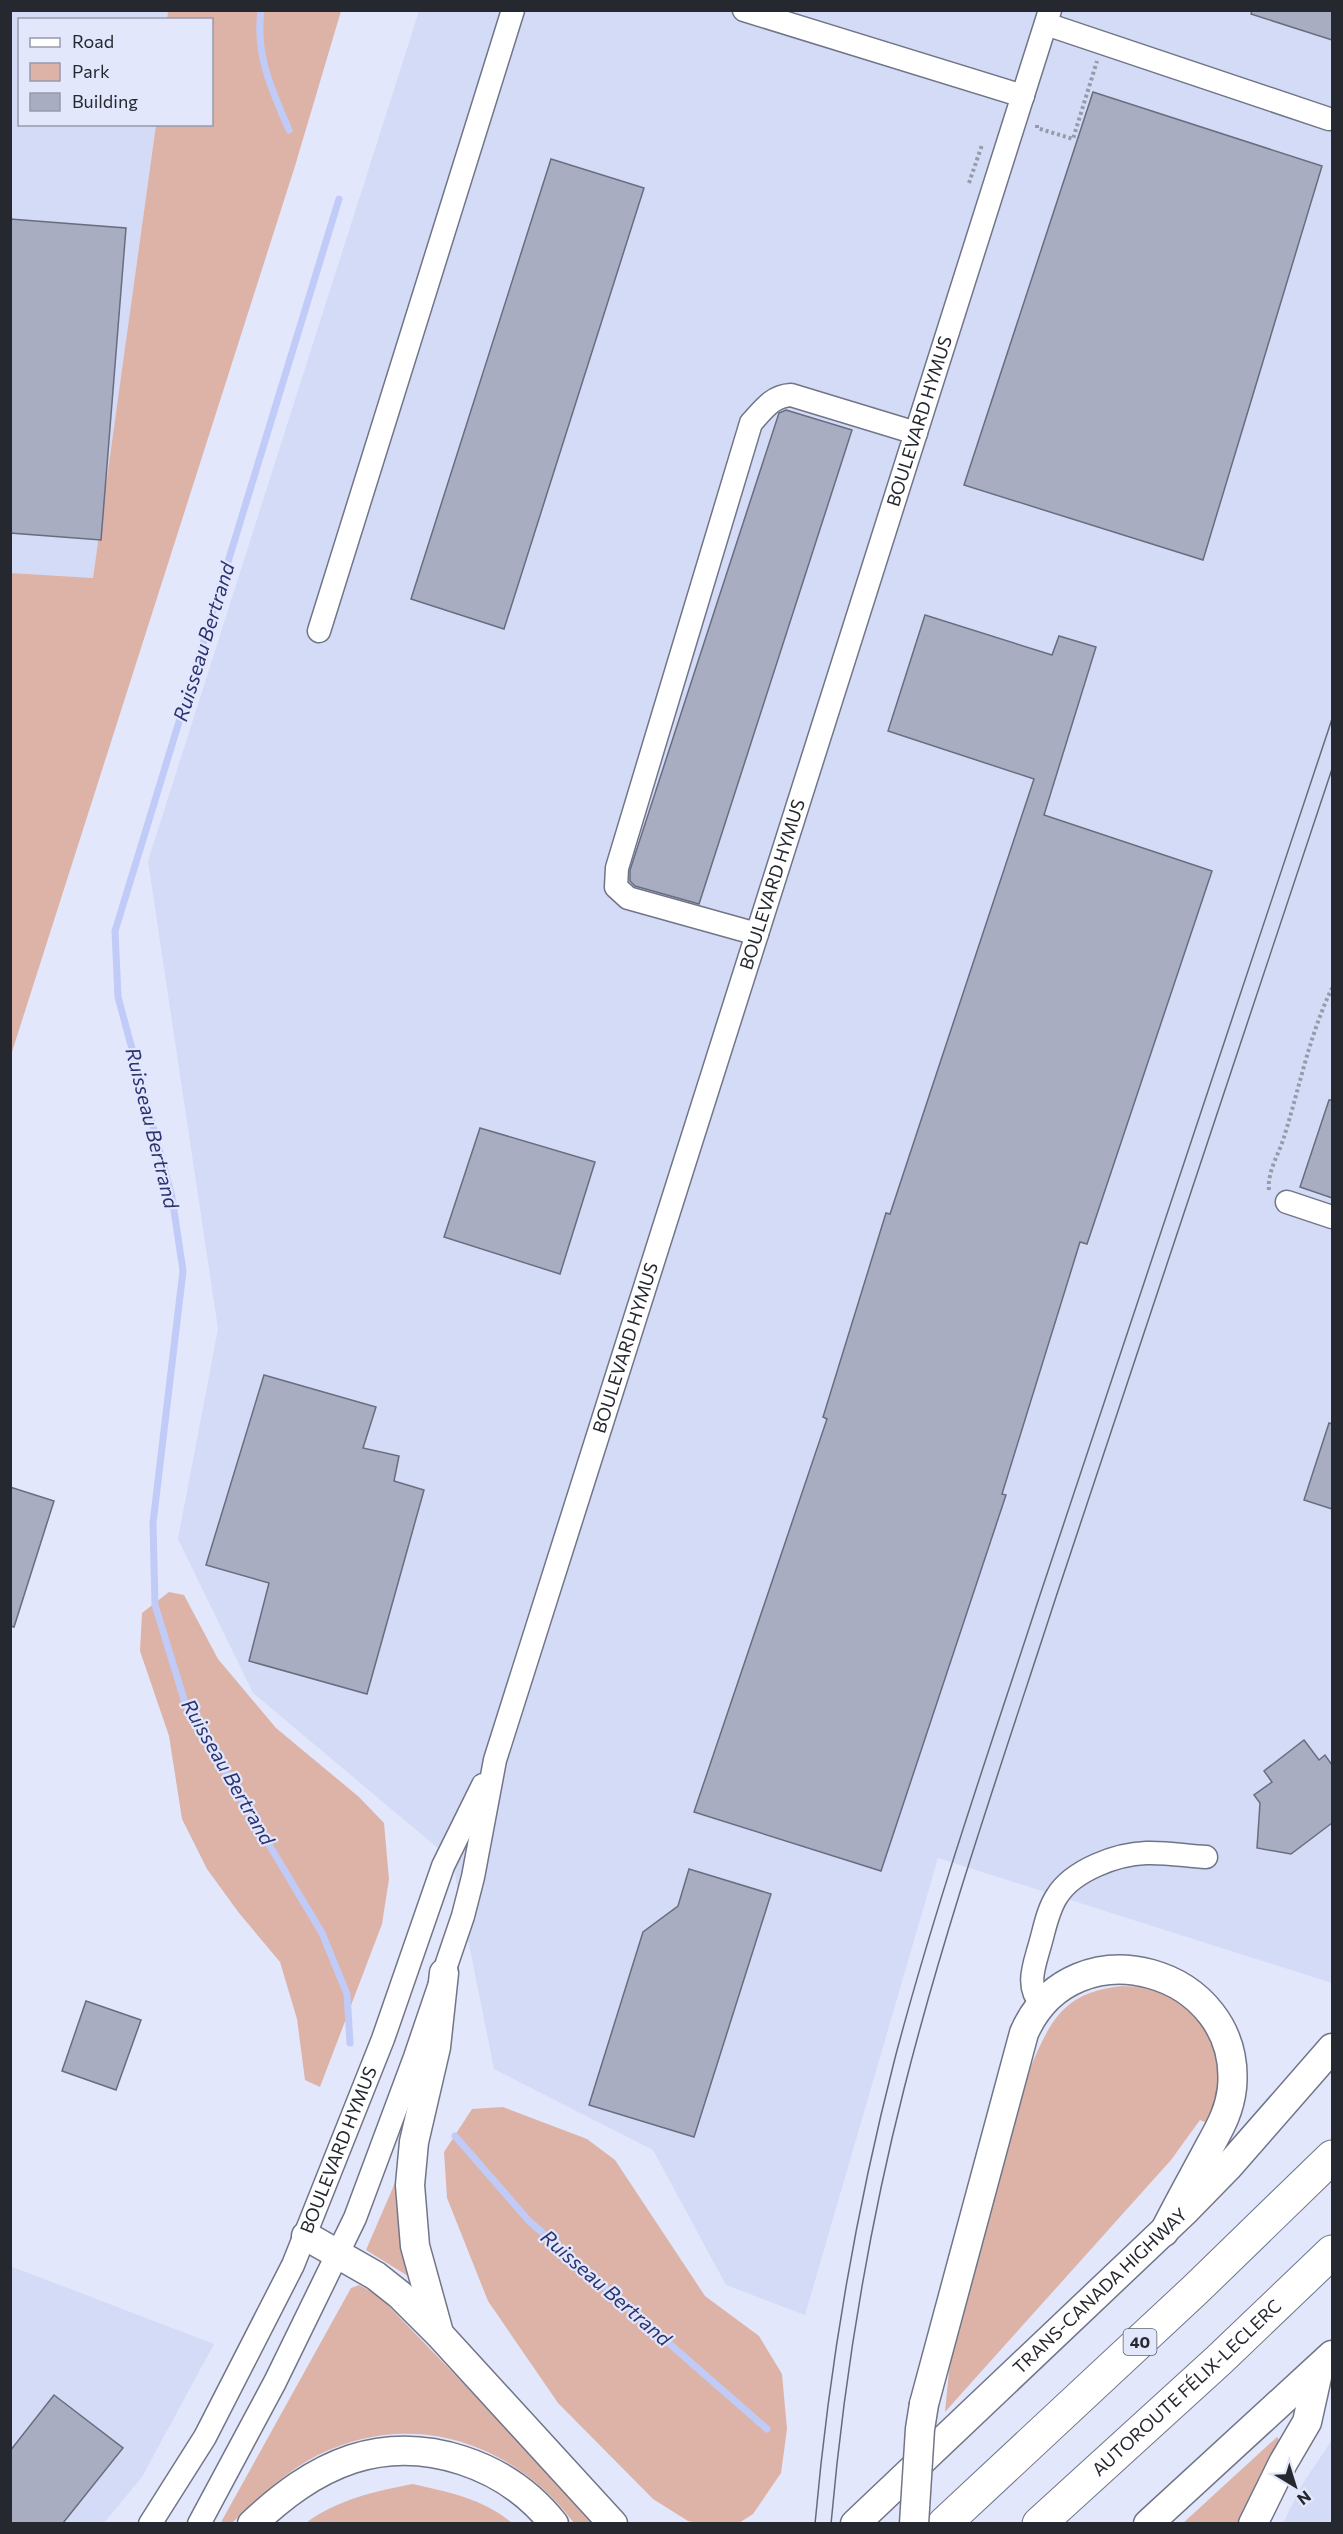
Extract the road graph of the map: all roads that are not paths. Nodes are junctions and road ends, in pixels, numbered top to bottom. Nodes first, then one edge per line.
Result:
1 (513, 10) edge
2 (744, 10) edge
3 (1048, 17) edge
4 (1023, 96) junction
5 (1329, 119) dead end
6 (916, 433) junction
7 (319, 631) dead end
8 (757, 934) junction
9 (1287, 1202) road end
10 (1332, 1217) edge
11 (495, 1760) junction
12 (1206, 1857) dead end
13 (444, 1973) junction
14 (1042, 2005) junction
15 (1332, 2048) edge
16 (1332, 2157) edge
17 (1164, 2232) junction
18 (306, 2236) junction
19 (1332, 2252) edge
20 (337, 2254) junction
21 (440, 2335) junction
22 (1326, 2361) edge
23 (150, 2523) edge
24 (199, 2523) edge
25 (252, 2523) edge
26 (554, 2523) edge
27 (613, 2523) edge
28 (855, 2523) edge
29 (915, 2523) edge
30 (944, 2523) edge
31 (1039, 2523) edge
32 (1148, 2523) edge
33 (1253, 2523) edge

1 - 7 street
2 - 4 street
3 - 4 street, BOULEVARD HYMUS
3 - 5 street
4 - 6 street, BOULEVARD HYMUS
6 - 8 street, BOULEVARD HYMUS
6 - 8 street
8 - 11 street, BOULEVARD HYMUS
9 - 10 street
11 - 13 street, BOULEVARD HYMUS
11 - 18 street, BOULEVARD HYMUS
12 - 14 street
13 - 20 street, BOULEVARD HYMUS
13 - 21 main road
14 - 17 main road
14 - 29 main road, bridge
15 - 17 main road, TRANS-CANADA HIGHWAY
16 - 30 highway, 40
17 - 28 main road, TRANS-CANADA HIGHWAY
18 - 20 main road
18 - 23 street, BOULEVARD HYMUS
19 - 31 highway, AUTOROUTE FÉLIX-LECLERC
20 - 21 main road
20 - 24 street, BOULEVARD HYMUS
21 - 27 main road
22 - 32 main road
22 - 33 main road
25 - 26 main road

